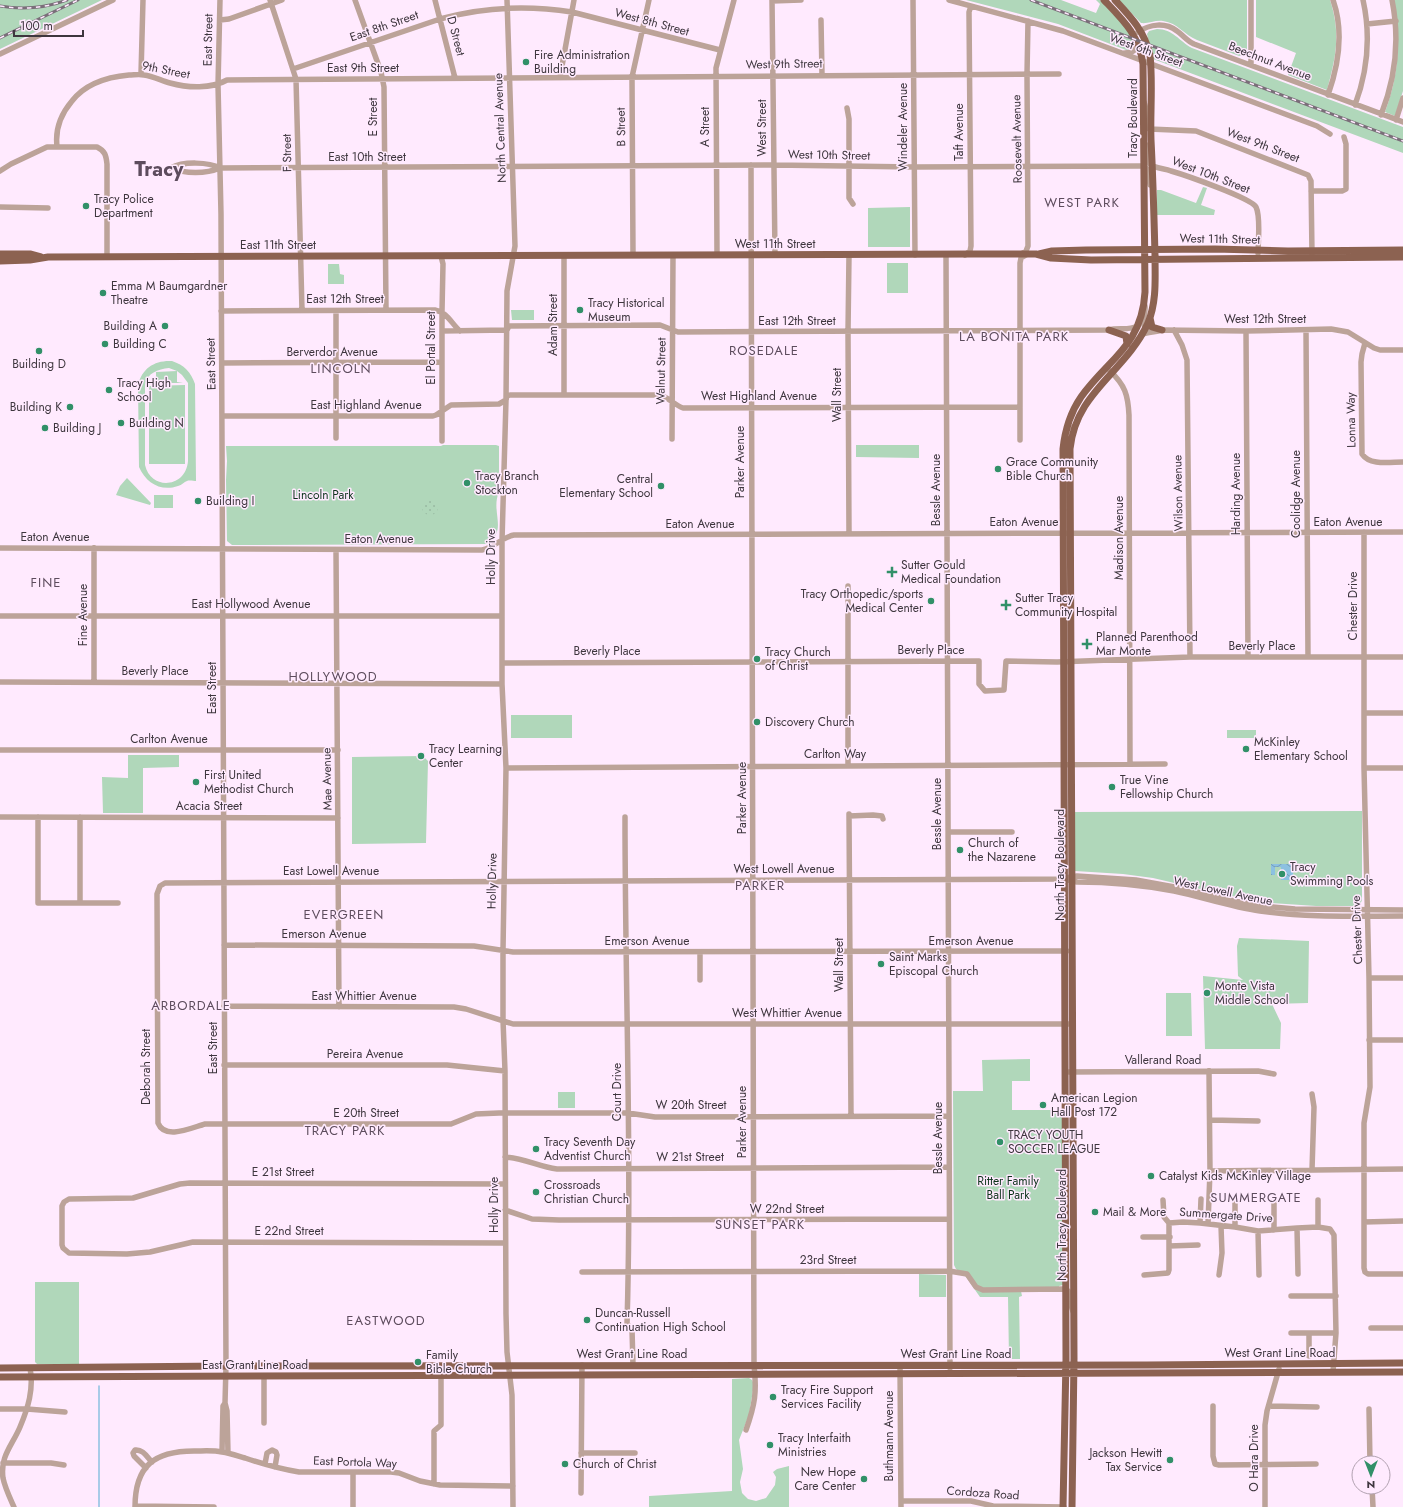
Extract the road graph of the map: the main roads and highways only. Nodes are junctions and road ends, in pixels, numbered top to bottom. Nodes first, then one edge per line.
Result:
1 (1104, 0) edge
2 (1115, 0) edge
3 (1145, 249) junction
4 (1155, 249) junction
5 (1403, 250) edge
6 (1036, 254) junction
7 (1312, 254) junction
8 (0, 256) edge
9 (514, 256) joint
10 (1403, 258) edge
11 (1155, 259) junction
12 (1145, 260) junction
13 (1150, 318) junction
14 (1109, 330) road end
15 (1162, 330) road end
16 (1139, 331) junction
17 (1127, 344) junction
18 (1109, 371) junction
19 (1069, 1072) junction
20 (1403, 1363) edge
21 (1220, 1364) junction
22 (1066, 1365) junction
23 (1074, 1365) junction
24 (508, 1366) joint
25 (0, 1368) edge
26 (1204, 1372) junction
27 (1403, 1372) edge
28 (1066, 1374) junction
29 (1074, 1374) junction
30 (510, 1375) joint
31 (0, 1377) edge
32 (1064, 1507) edge
33 (1072, 1507) edge

1 - 3 main road, Tracy Boulevard
2 - 4 main road, Tracy Boulevard
3 - 4 main road, West 11th Street
3 - 6 main road, West 11th Street
3 - 12 main road, North Tracy Boulevard
4 - 7 main road, West 11th Street
4 - 11 main road, North Tracy Boulevard
5 - 7 main road, West 11th Street
6 - 9 main road, West 11th Street
6 - 12 main road, West 11th Street
7 - 10 main road, West 11th Street
7 - 11 main road, West 11th Street
8 - 9 main road, East 11th Street
11 - 12 main road, West 11th Street
11 - 13 main road, North Tracy Boulevard
12 - 16 main road, North Tracy Boulevard
13 - 15 main road
13 - 16 main road, North Tracy Boulevard
14 - 17 main road
16 - 17 main road, North Tracy Boulevard
16 - 18 main road, North Tracy Boulevard
17 - 18 main road, North Tracy Boulevard
18 - 19 main road, North Tracy Boulevard
19 - 22 main road, North Tracy Boulevard
19 - 23 main road, North Tracy Boulevard
20 - 21 main road, West Grant Line Road
21 - 23 main road, West Grant Line Road
21 - 26 main road
22 - 23 main road, West Grant Line Road
22 - 24 main road, West Grant Line Road
22 - 28 main road, North Tracy Boulevard
23 - 29 main road, North Tracy Boulevard
24 - 25 main road, East Grant Line Road
26 - 27 main road, West Grant Line Road
26 - 29 main road, West Grant Line Road
28 - 29 main road, West Grant Line Road
28 - 30 main road, West Grant Line Road
28 - 32 main road, North Tracy Boulevard
29 - 33 main road, North Tracy Boulevard
30 - 31 main road, East Grant Line Road

